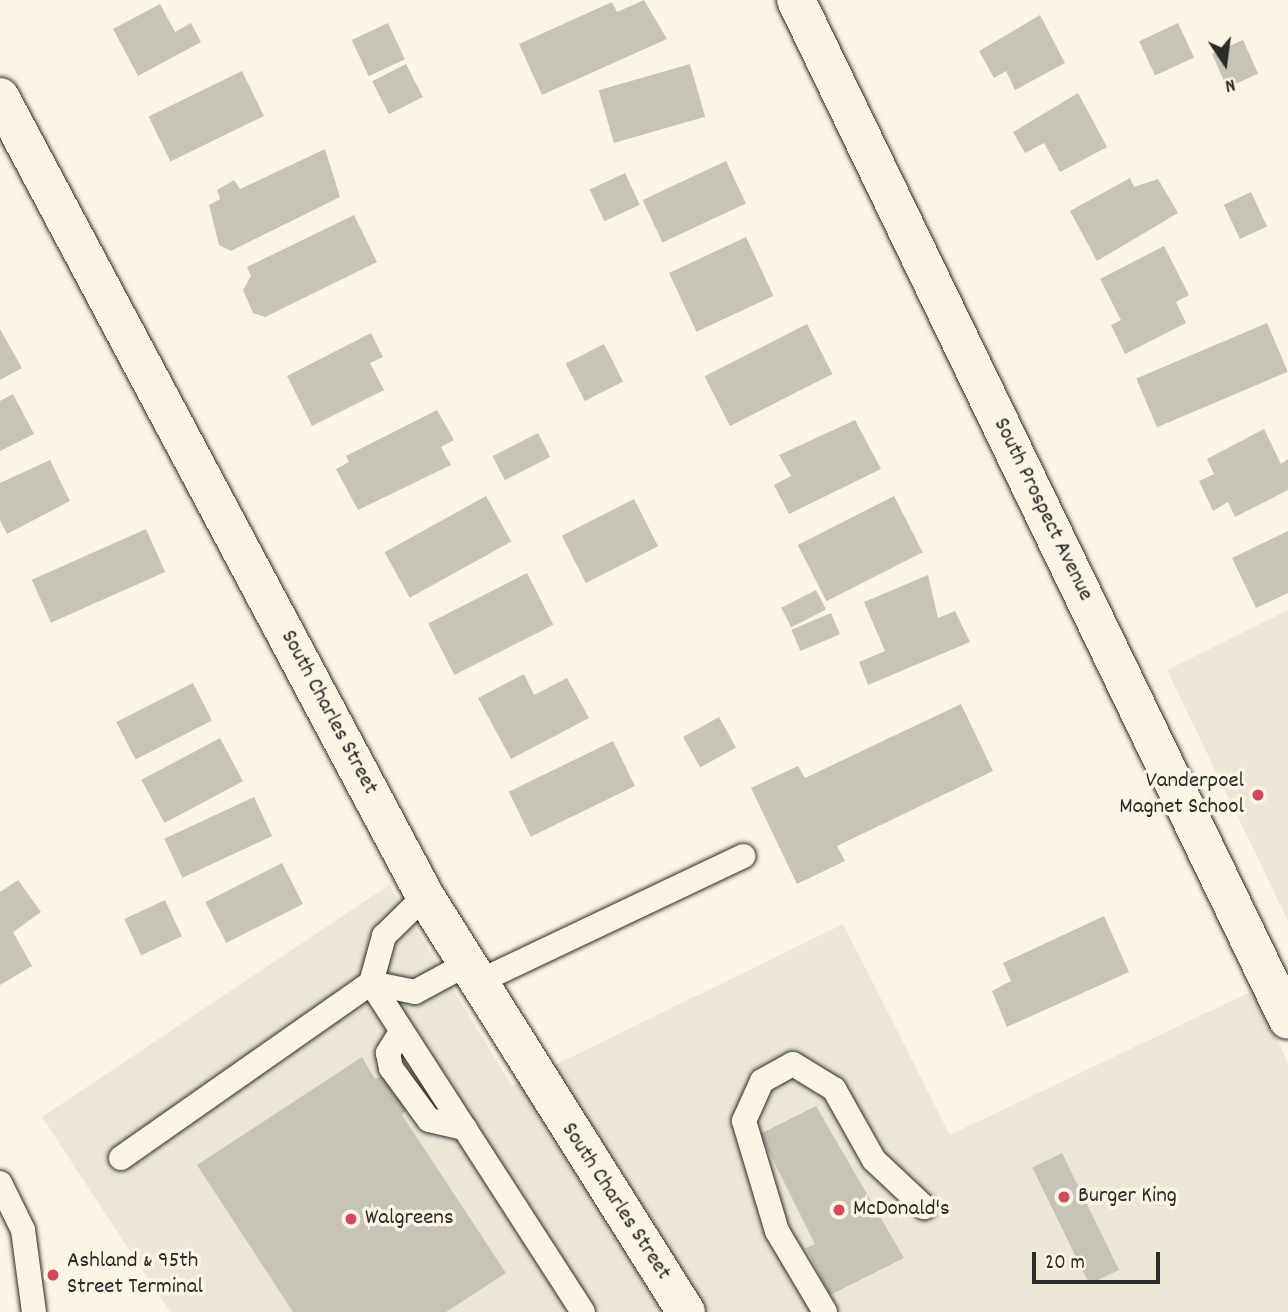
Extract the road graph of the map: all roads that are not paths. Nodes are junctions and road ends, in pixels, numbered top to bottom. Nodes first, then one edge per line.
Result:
1 (796, 0) edge
2 (0, 97) edge
3 (743, 856) dead end
4 (425, 896) junction
5 (471, 974) junction
6 (371, 983) junction
7 (1288, 1020) edge
8 (121, 1158) dead end
9 (0, 1183) edge
10 (924, 1207) dead end
11 (34, 1312) edge
12 (583, 1312) edge
13 (686, 1312) edge
14 (825, 1312) edge

1 - 7 street, South Prospect Avenue
2 - 4 street, South Charles Street
3 - 5 lane
4 - 5 street, South Charles Street
4 - 6 lane
5 - 6 lane
5 - 13 street, South Charles Street
6 - 8 lane
6 - 12 lane
9 - 11 lane
10 - 14 lane

